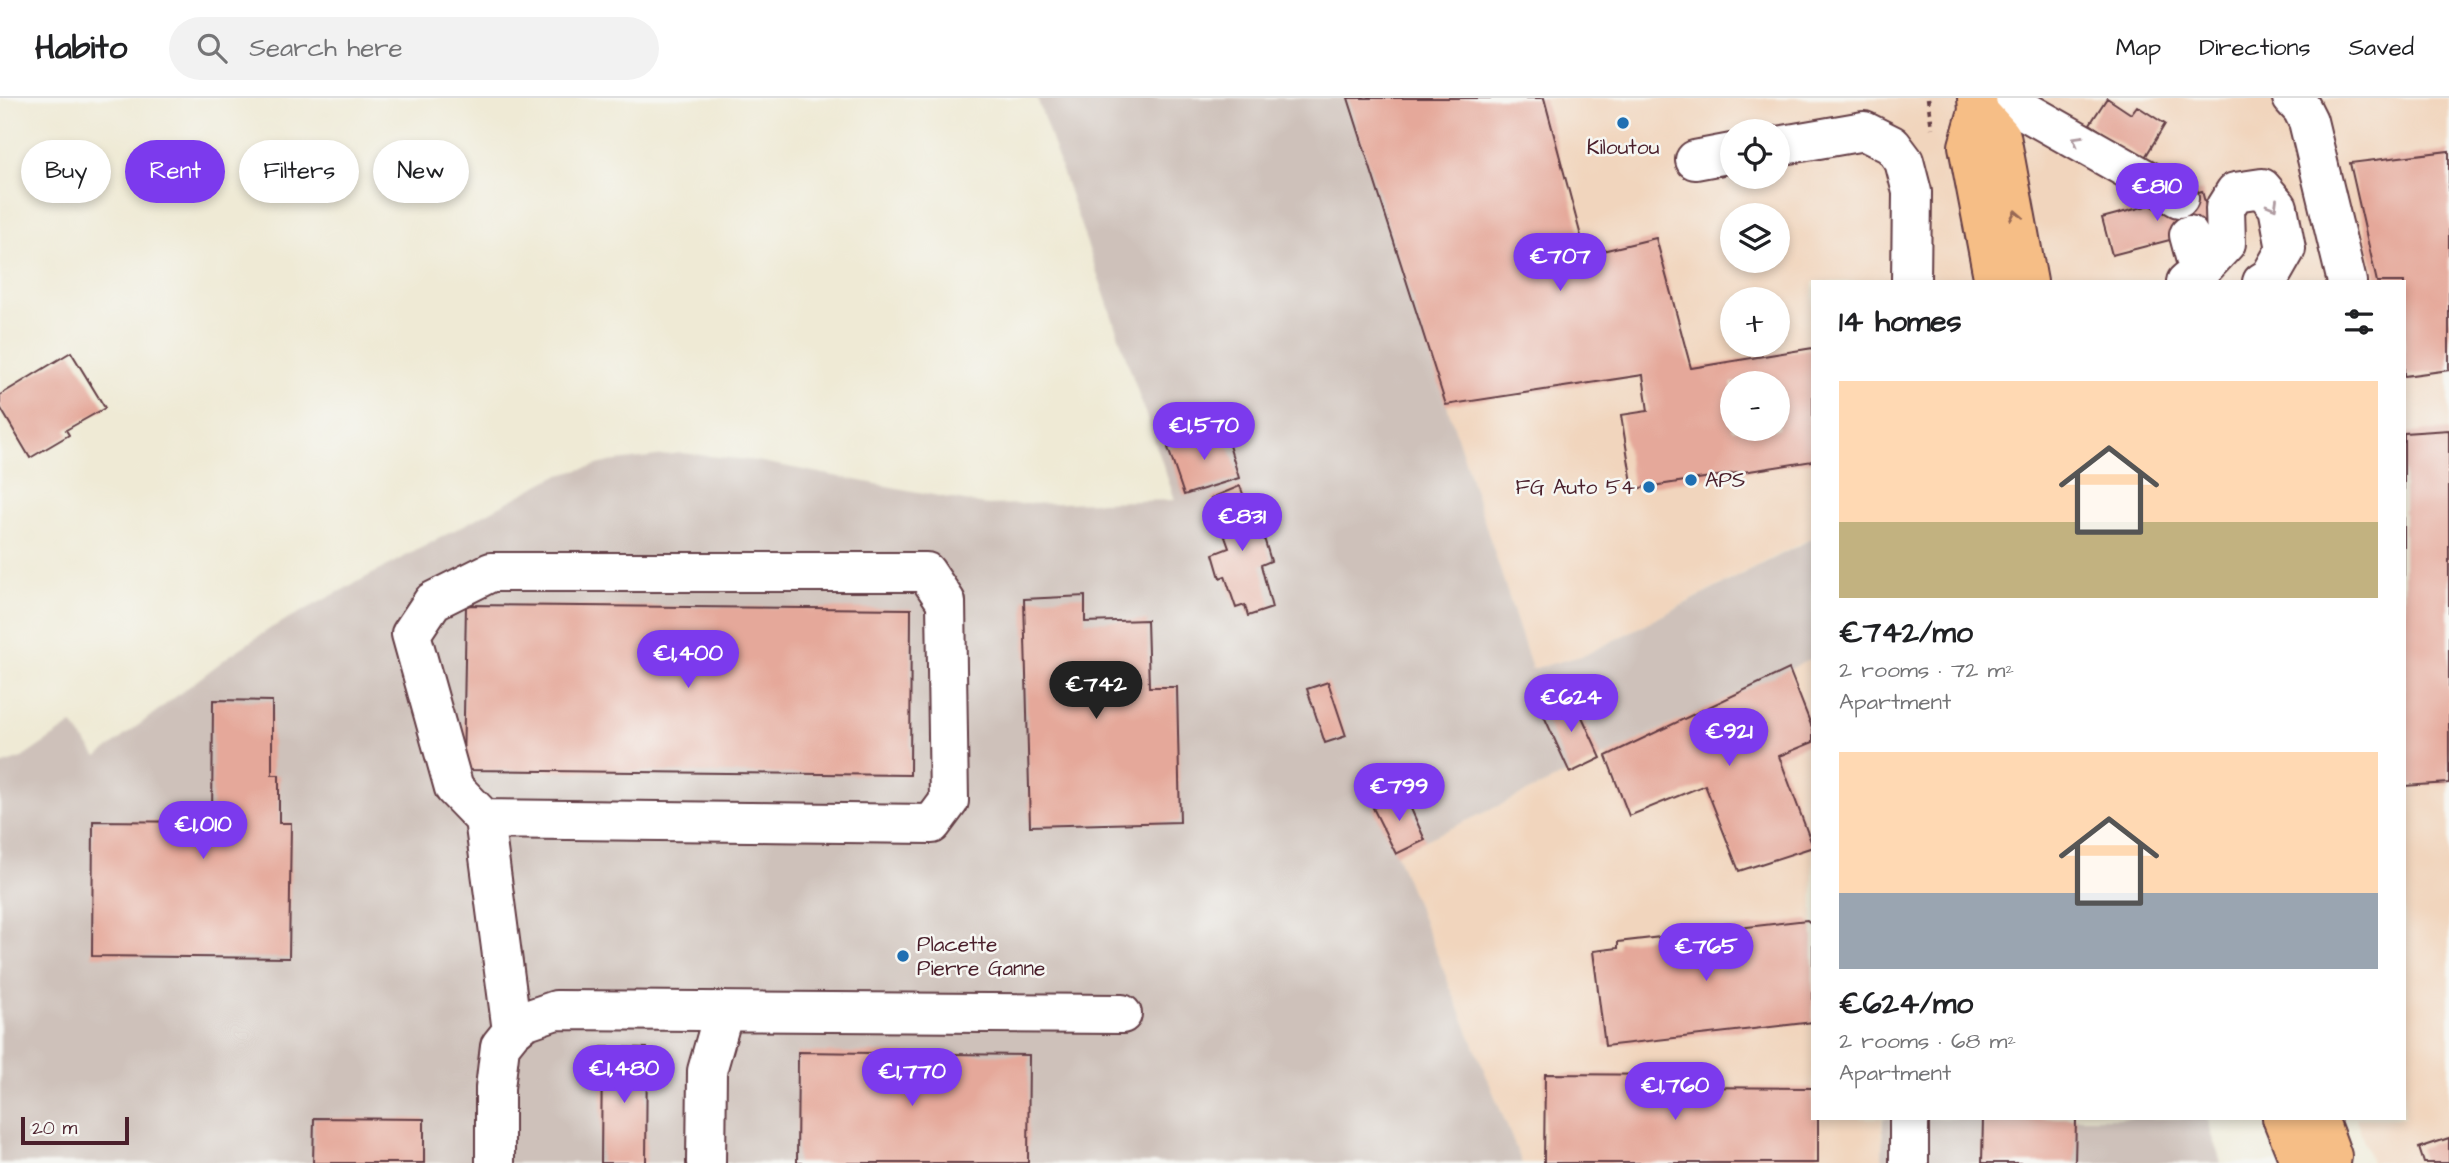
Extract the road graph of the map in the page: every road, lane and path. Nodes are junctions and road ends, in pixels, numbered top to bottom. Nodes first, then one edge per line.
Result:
1 (2292, 98) edge
2 (1985, 102) edge
3 (1790, 144) edge
4 (1720, 155) edge
5 (1695, 160) dead end
6 (2179, 198) dead end
7 (2189, 235) dead end
8 (2192, 277) edge
9 (1911, 280) edge
10 (1994, 280) edge
11 (2028, 280) edge
12 (2265, 280) edge
13 (2347, 280) edge
14 (484, 819) junction
15 (724, 1012) junction
16 (1122, 1014) dead end
17 (512, 1031) junction
18 (1909, 1120) edge
19 (2283, 1120) edge
20 (2319, 1120) edge
21 (495, 1163) edge
22 (706, 1163) edge
23 (1909, 1163) edge
24 (2300, 1163) edge
25 (2330, 1163) edge

1 - 13 street
6 -> 2 street
2 - 10 main road
11 -> 2 main road
3 - 9 street
4 - 5 street
7 - 8 street
8 -> 12 street
14 - 14 street
14 - 17 street
15 - 16 street
15 - 17 street
15 - 22 street
17 - 21 street
18 - 23 street
19 - 24 main road
20 - 25 main road

